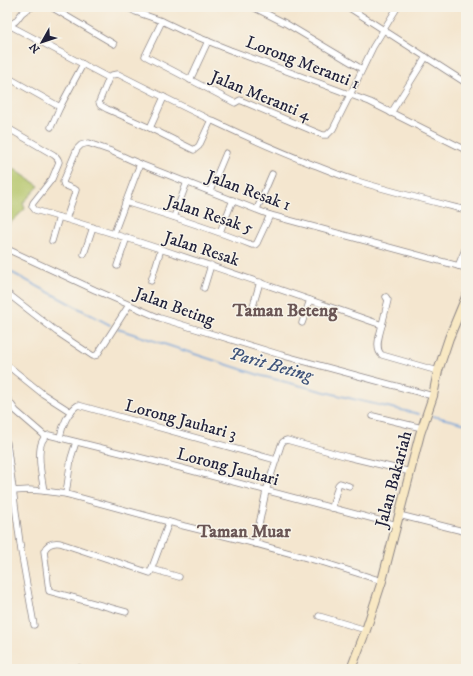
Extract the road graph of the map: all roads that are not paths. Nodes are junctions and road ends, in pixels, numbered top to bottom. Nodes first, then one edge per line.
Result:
1 (32, 7) edge
2 (51, 7) edge
3 (127, 7) edge
4 (253, 7) edge
5 (348, 7) edge
6 (397, 8) edge
7 (162, 21) junction
8 (8, 24) edge
9 (383, 30) junction
10 (208, 41) junction
11 (114, 44) dead end
12 (426, 57) junction
13 (83, 64) junction
14 (362, 69) junction
15 (7, 77) edge
16 (109, 78) junction
17 (190, 80) junction
18 (466, 84) edge
19 (350, 95) junction
20 (164, 97) junction
21 (60, 107) junction
22 (391, 113) junction
23 (211, 120) junction
24 (51, 127) dead end
25 (150, 128) junction
26 (11, 130) dead end
27 (466, 150) edge
28 (226, 153) dead end
29 (140, 164) junction
30 (272, 174) dead end
31 (187, 182) junction
32 (210, 191) junction
33 (233, 200) junction
34 (125, 202) junction
35 (257, 209) junction
36 (466, 210) edge
37 (270, 215) junction
38 (59, 217) junction
39 (174, 217) junction
40 (66, 219) junction
41 (93, 227) junction
42 (220, 232) junction
43 (114, 234) junction
44 (127, 237) junction
45 (52, 241) dead end
46 (466, 247) edge
47 (7, 249) edge
48 (162, 249) junction
49 (84, 254) dead end
50 (211, 265) junction
51 (117, 266) dead end
52 (458, 266) junction
53 (466, 268) edge
54 (151, 281) dead end
55 (260, 282) junction
56 (204, 288) dead end
57 (7, 293) edge
58 (386, 297) dead end
59 (466, 297) edge
60 (310, 300) junction
61 (129, 305) junction
62 (253, 306) dead end
63 (302, 323) dead end
64 (382, 325) junction
65 (7, 365) edge
66 (438, 371) junction
67 (432, 396) junction
68 (9, 401) dead end
69 (71, 412) junction
70 (374, 416) dead end
71 (422, 428) junction
72 (45, 436) junction
73 (60, 437) junction
74 (76, 442) junction
75 (7, 443) edge
76 (276, 460) junction
77 (410, 472) junction
78 (349, 486) dead end
79 (11, 490) edge
80 (44, 490) junction
81 (266, 491) junction
82 (66, 494) junction
83 (332, 508) junction
84 (399, 515) junction
85 (169, 522) junction
86 (397, 525) junction
87 (463, 531) dead end
88 (255, 544) junction
89 (151, 571) junction
90 (179, 577) dead end
91 (382, 580) junction
92 (126, 612) dead end
93 (319, 616) dead end
94 (34, 625) dead end
95 (366, 630) junction
96 (351, 669) edge

1 - 8 street
2 - 11 street
3 - 7 street, Lorong Meranti 1
4 - 14 street
5 - 9 street
6 - 9 street
7 - 10 street, Lorong Meranti 1
7 - 17 street, Jalan Meranti 4
8 - 13 street
9 - 12 street
9 - 14 street
10 - 17 street
10 - 19 street, Lorong Meranti 1
12 - 18 street
12 - 22 street
13 - 16 street
13 - 21 street
14 - 19 street
15 - 21 street
16 - 20 street
16 - 25 street
17 - 19 street, Jalan Meranti 4
19 - 22 street, Lorong Meranti 1
20 - 23 street
20 - 25 street
21 - 24 street
22 - 27 street, Lorong Meranti 1
23 - 25 street
23 - 36 street
26 - 38 street, Jalan Resak
28 - 32 street
29 - 31 street, Jalan Resak 1
29 - 34 street
29 - 40 street, Jalan Resak 1
30 - 35 street
31 - 32 street, Jalan Resak 1
31 - 39 street
32 - 33 street, Jalan Resak 1
33 - 35 street, Jalan Resak 1
33 - 42 street
34 - 39 street, Jalan Resak 5
34 - 43 street
35 - 37 street, Jalan Resak 1
37 - 42 street, Jalan Resak 5
37 - 52 street, Jalan Resak 1
38 - 40 street, Jalan Resak
38 - 45 street
39 - 42 street, Jalan Resak 5
40 - 41 street, Jalan Resak
41 - 43 street, Jalan Resak
41 - 49 street
43 - 44 street, Jalan Resak
44 - 48 street, Jalan Resak
44 - 51 street
46 - 52 street
47 - 61 street, Jalan Beting
48 - 50 street, Jalan Resak
48 - 54 street
50 - 55 street, Jalan Resak
50 - 56 street
52 - 53 street, Jalan Resak 1
55 - 60 street, Jalan Resak
55 - 62 street
57 - 61 street
58 - 64 street
59 - 66 main road, Jalan Bakariah
60 - 63 street
60 - 64 street, Jalan Resak
61 - 67 street, Jalan Beting
64 - 66 street
65 - 69 street
66 - 67 main road, Jalan Bakariah
67 - 71 main road, Jalan Bakariah
68 - 72 street
69 - 73 street
69 - 76 street, Lorong Jauhari 3
70 - 71 street
71 - 77 main road, Jalan Bakariah
72 - 73 street, Lorong Jauhari
72 - 80 street
73 - 74 street, Lorong Jauhari
74 - 81 street, Lorong Jauhari
74 - 82 street
75 - 79 street
76 - 77 street
76 - 81 street
77 - 84 main road, Jalan Bakariah
78 - 83 street
79 - 80 street
79 - 94 street
80 - 82 street
81 - 83 street, Lorong Jauhari
81 - 88 street
82 - 85 street
83 - 86 street, Lorong Jauhari
84 - 86 main road, Jalan Bakariah
84 - 87 street
85 - 88 street
85 - 89 street
86 - 91 main road, Jalan Bakariah
88 - 91 street
89 - 90 street
89 - 92 street
91 - 95 main road, Jalan Bakariah
93 - 95 street
95 - 96 main road, Jalan Bakariah

